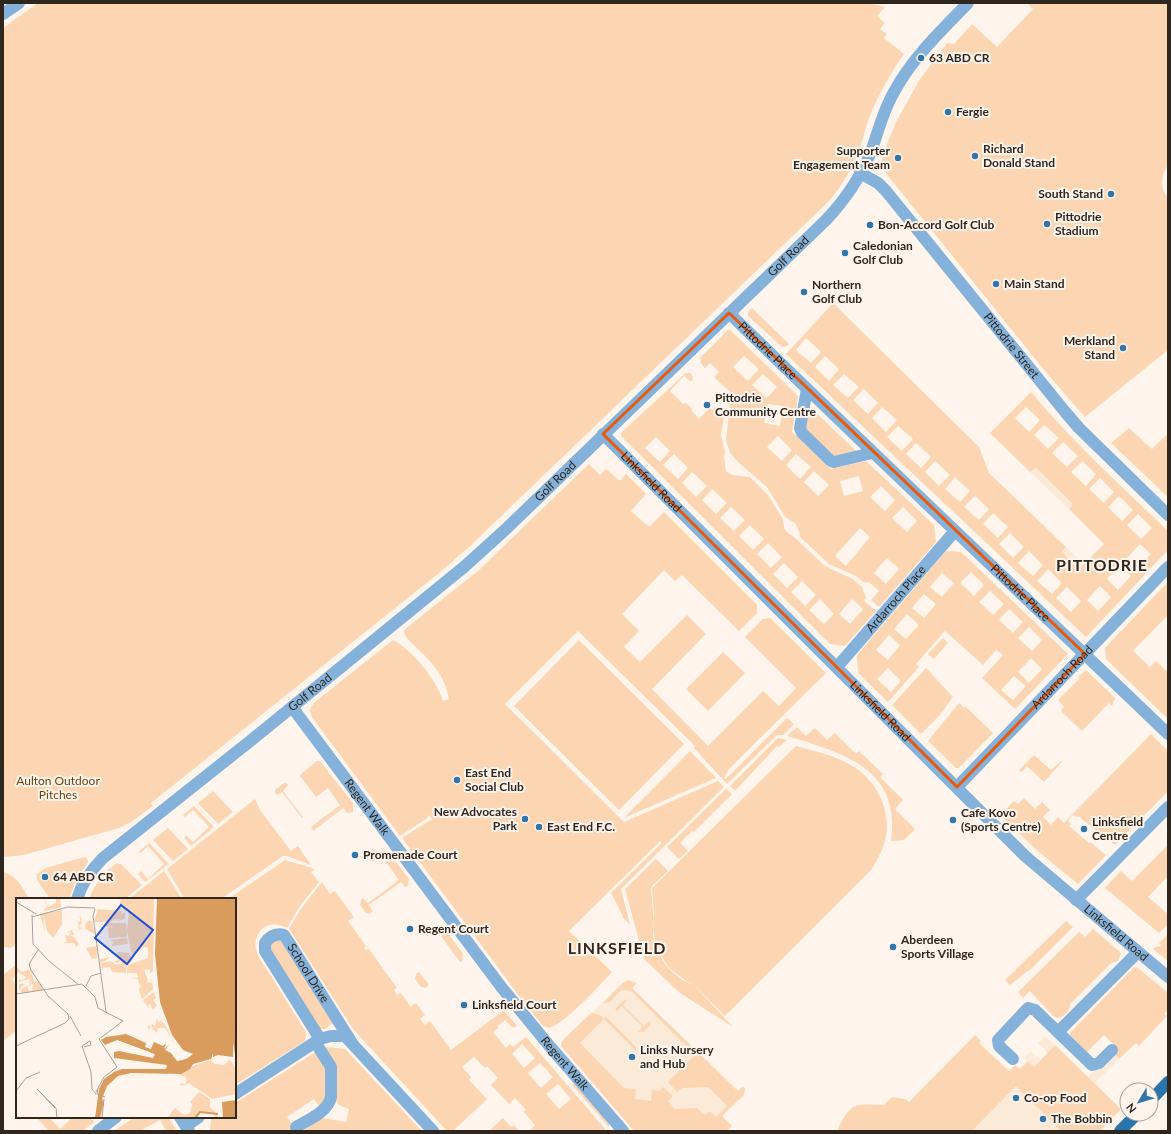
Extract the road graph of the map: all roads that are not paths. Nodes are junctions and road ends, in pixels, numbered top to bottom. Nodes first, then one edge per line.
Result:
1 (19, 3) edge
2 (968, 3) edge
3 (3, 14) edge
4 (860, 174) junction
5 (729, 313) junction
6 (807, 389) junction
7 (603, 434) junction
8 (872, 453) junction
9 (1168, 515) edge
10 (955, 531) junction
11 (1168, 567) edge
12 (1085, 654) junction
13 (837, 667) junction
14 (292, 707) junction
15 (1168, 734) edge
16 (957, 787) junction
17 (1168, 807) edge
18 (77, 898) edge
19 (1076, 900) junction
20 (1138, 952) junction
21 (1168, 977) edge
22 (1058, 1032) junction
23 (317, 1041) junction
24 (352, 1043) junction
25 (1112, 1050) dead end
26 (1013, 1059) dead end
27 (1168, 1082) edge
28 (1159, 1092) edge
29 (236, 1093) edge
30 (115, 1118) edge
31 (197, 1118) edge
32 (1129, 1122) edge
33 (185, 1125) edge
34 (296, 1127) dead end
35 (98, 1131) edge
36 (433, 1131) edge
37 (623, 1131) edge
38 (1120, 1131) edge

1 - 3 street
2 - 4 street, Golf Road
4 - 5 street, Golf Road
4 - 9 street, Pittodrie Street
5 - 6 street, Pittodrie Place
5 - 7 street, Golf Road
6 - 8 street, Pittodrie Place
6 - 8 street, Pittodrie Place
7 - 13 street, Linksfield Road
7 - 14 street, Golf Road
8 - 10 street, Pittodrie Place
10 - 12 street, Pittodrie Place
10 - 13 street, Ardarroch Place
11 - 12 street, Ardarroch Road
12 - 15 street, Pittodrie Place
12 - 16 street, Ardarroch Road
13 - 16 street, Linksfield Road
14 - 18 street, Golf Road
14 - 37 street, Regent Walk
16 - 19 street, Linksfield Road
17 - 19 street
19 - 20 street, Linksfield Road
20 - 21 street, Linksfield Road
20 - 22 street
22 - 25 street
22 - 26 street
23 - 24 street, School Drive
23 - 24 street, School Drive
23 - 29 street, School Drive
23 - 34 street
24 - 36 street, School Drive
27 - 28 main road
30 - 35 street
31 - 33 street
32 - 38 main road

